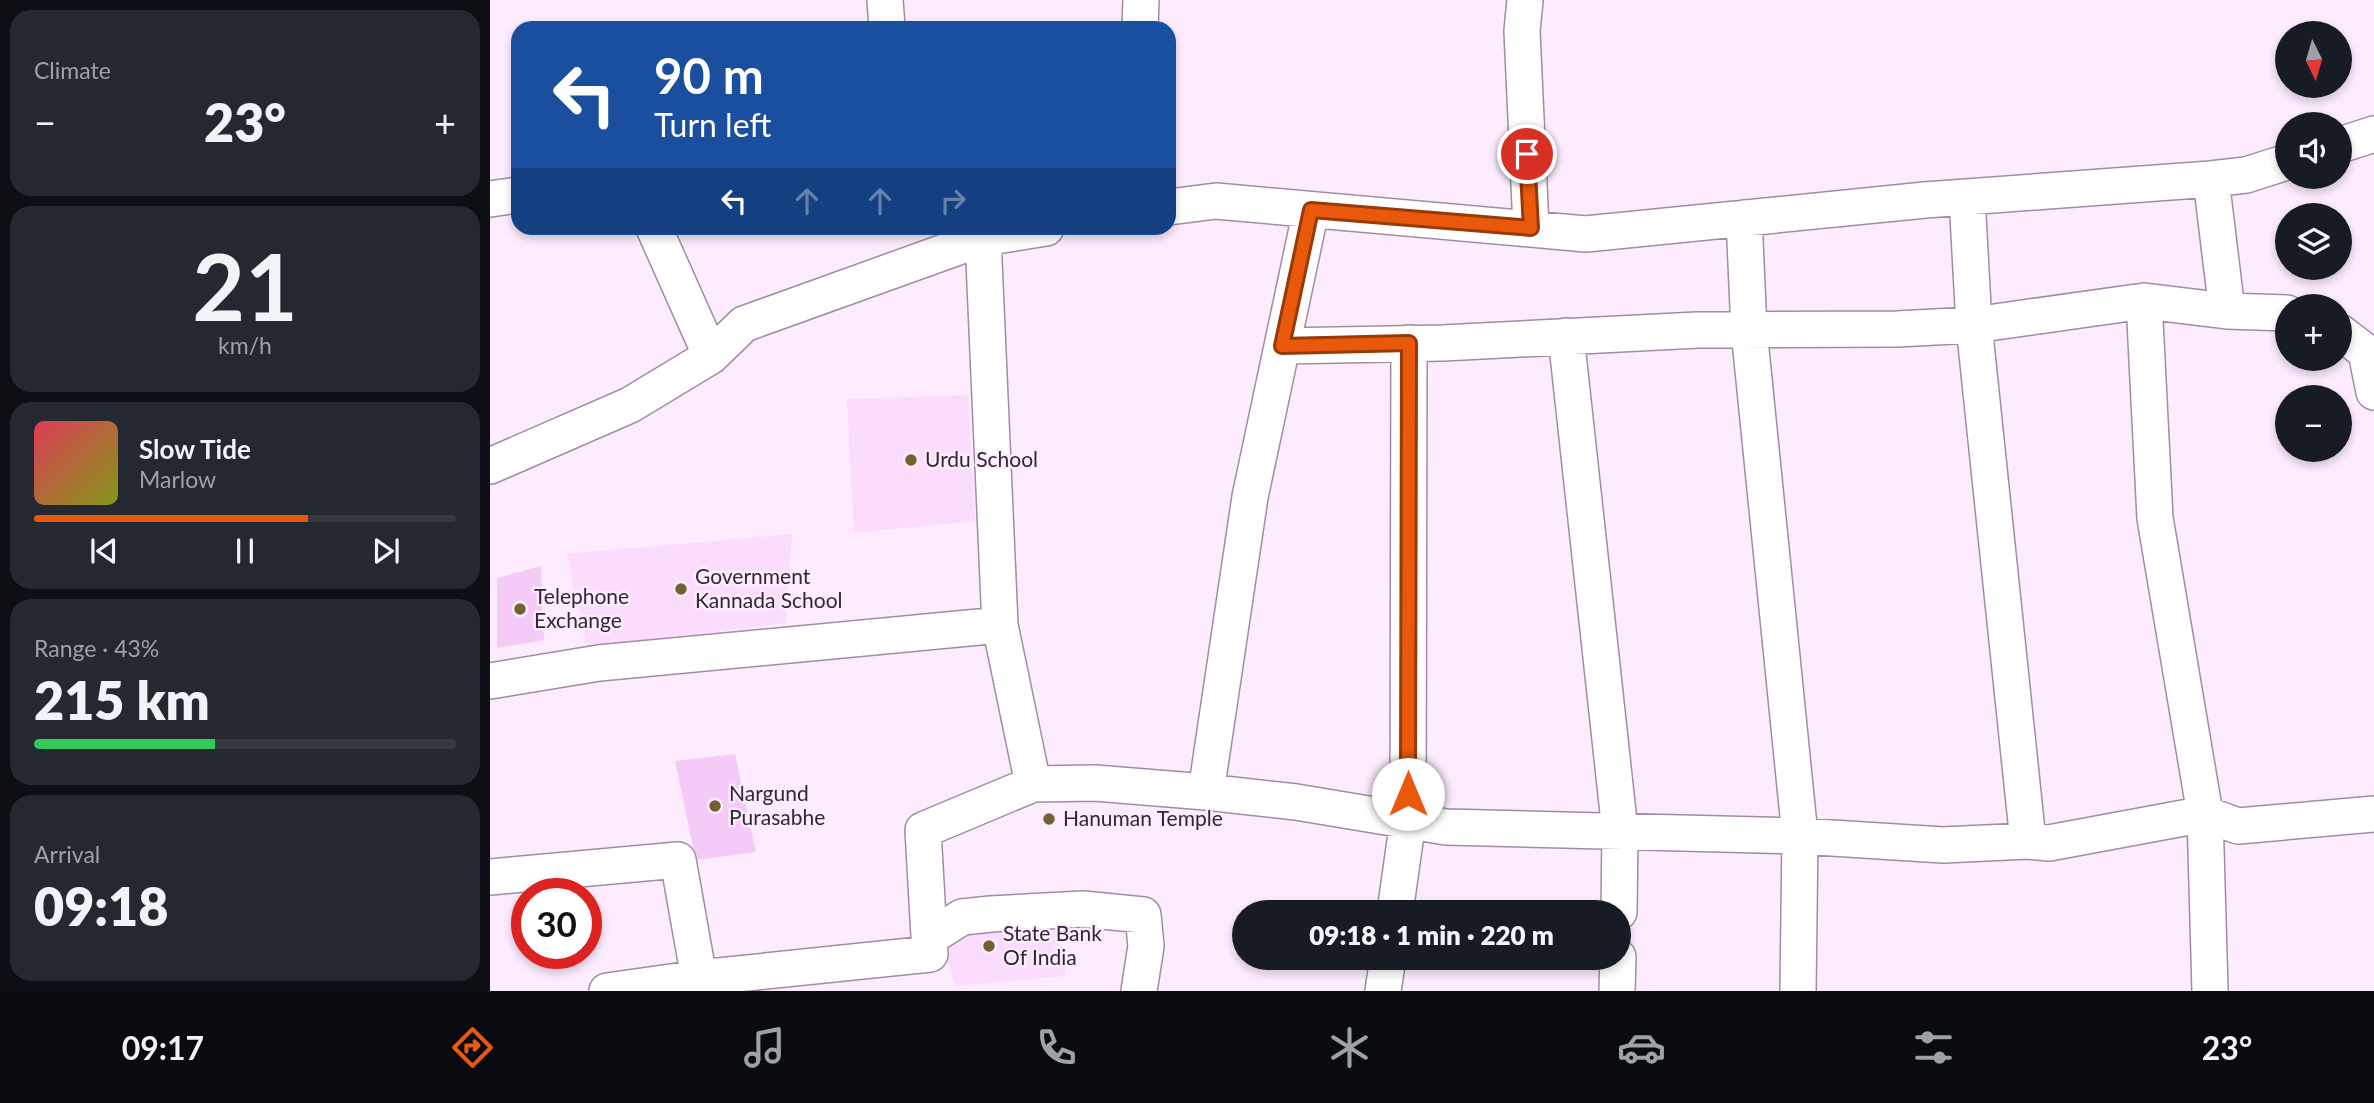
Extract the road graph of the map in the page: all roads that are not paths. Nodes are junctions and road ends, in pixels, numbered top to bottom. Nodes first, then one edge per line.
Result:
1 (884, 0) edge
2 (1141, 0) edge
3 (1525, 0) edge
4 (886, 21) edge
5 (1140, 21) edge
6 (2374, 134) edge
7 (2352, 141) edge
8 (2275, 166) edge
9 (2211, 179) junction
10 (511, 196) edge
11 (1967, 197) junction
12 (490, 199) edge
13 (1176, 204) edge
14 (1311, 210) junction
15 (1744, 218) junction
16 (1531, 228) junction
17 (657, 235) edge
18 (1002, 235) edge
19 (983, 238) junction
20 (2144, 301) junction
21 (2227, 311) junction
22 (2275, 313) edge
23 (1974, 325) junction
24 (1749, 330) junction
25 (1566, 336) junction
26 (2352, 341) edge
27 (1409, 343) junction
28 (1282, 346) junction
29 (711, 356) junction
30 (2374, 392) edge
31 (490, 466) edge
32 (1000, 625) junction
33 (490, 681) edge
34 (1032, 784) junction
35 (1206, 792) junction
36 (2205, 814) junction
37 (2374, 814) edge
38 (1408, 820) junction
39 (1620, 831) junction
40 (1800, 836) junction
41 (2028, 841) junction
42 (490, 877) edge
43 (1397, 900) edge
44 (1619, 900) edge
45 (929, 938) junction
46 (1386, 970) edge
47 (1618, 970) edge
48 (699, 978) junction
49 (607, 991) edge
50 (1139, 991) edge
51 (1383, 991) edge
52 (1617, 991) edge
53 (1798, 991) edge
54 (2210, 991) edge

1 - 4 street
2 - 5 street
3 - 16 street
6 - 7 street
8 - 9 street
9 - 11 street
9 - 21 street
10 - 12 street
11 - 15 street
11 - 23 street
13 - 14 street
14 - 16 street
14 - 28 street
15 - 16 street
15 - 24 street
17 - 29 street
18 - 19 street
19 - 29 street
19 - 32 street
20 - 21 street
20 - 23 street
20 - 36 street
21 - 22 street
23 - 24 street
23 - 41 street
24 - 25 street
24 - 40 street
25 - 27 street
25 - 39 street
26 - 30 street
27 - 28 street
27 - 38 street
28 - 35 street
29 - 31 street
32 - 33 street
32 - 34 street
34 - 35 street
34 - 45 street
35 - 38 street
36 - 37 street
36 - 41 street
36 - 54 street
38 - 39 street
38 - 43 street
39 - 40 street
39 - 44 street
40 - 41 street
40 - 53 street
42 - 48 street
45 - 48 street
45 - 50 street
46 - 51 street
47 - 52 street
48 - 49 street

